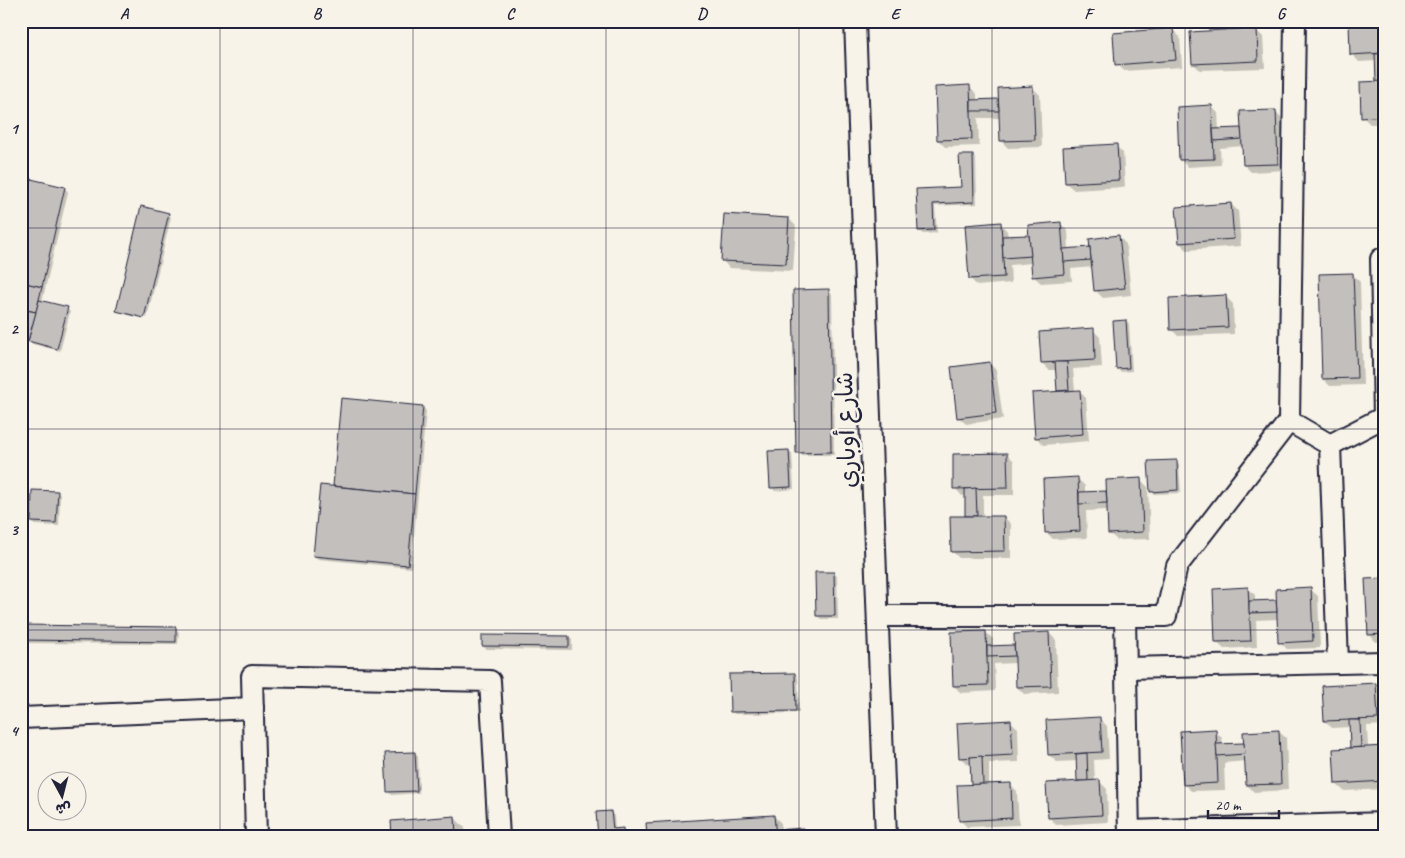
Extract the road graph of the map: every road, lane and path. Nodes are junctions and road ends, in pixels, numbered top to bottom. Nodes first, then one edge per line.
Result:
1 (855, 21) edge
2 (1296, 21) edge
3 (1384, 259) edge
4 (1290, 421) junction
5 (1330, 445) junction
6 (878, 616) junction
7 (1125, 617) junction
8 (1384, 662) edge
9 (1338, 663) junction
10 (1126, 668) junction
11 (253, 708) junction
12 (21, 718) edge
13 (1384, 823) edge
14 (1251, 832) edge
15 (1129, 834) edge
16 (256, 837) edge
17 (499, 837) edge
18 (886, 837) edge

1 - 6 street, شارع أوباري
2 - 4 street
3 - 5 street
4 - 5 street
4 - 7 street
5 - 9 street
6 - 7 street
6 - 18 street, شارع أوباري
7 - 10 street
8 - 9 street
9 - 10 street
10 - 15 street
11 - 12 street
11 - 16 street
11 - 17 street
13 - 14 street
14 - 15 street

